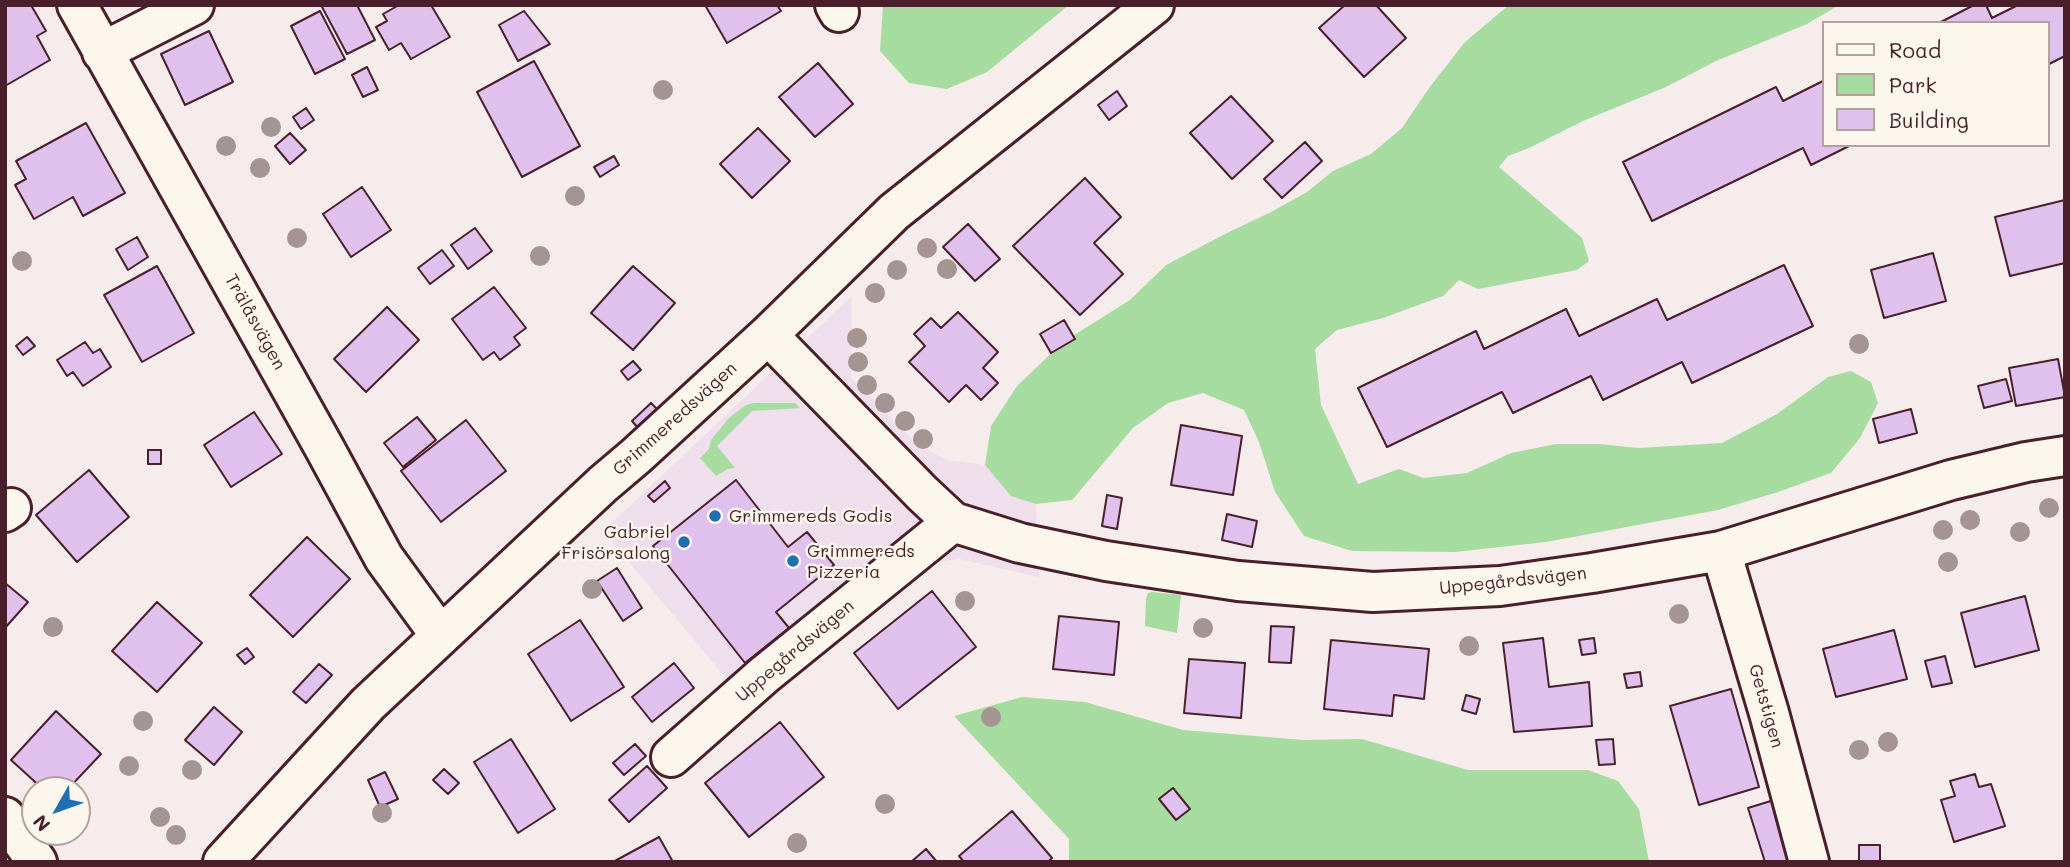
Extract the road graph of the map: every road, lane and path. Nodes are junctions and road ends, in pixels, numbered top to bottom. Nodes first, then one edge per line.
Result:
1 (77, 5) edge
2 (194, 5) edge
3 (1154, 5) edge
4 (102, 52) junction
5 (768, 335) junction
6 (2065, 456) edge
7 (953, 522) junction
8 (1721, 551) junction
9 (440, 635) junction
10 (671, 757) dead end
11 (223, 862) edge
12 (1809, 862) edge

1 - 4 street, Trälåsvägen
2 - 4 street
3 - 5 street, Grimmeredsvägen
4 - 9 street, Trälåsvägen
5 - 7 street, Uppegårdsvägen
5 - 9 street, Grimmeredsvägen
6 - 8 street, Uppegårdsvägen
7 - 8 street, Uppegårdsvägen
7 - 10 street, Uppegårdsvägen
8 - 12 street, Getstigen
9 - 11 street, Grimmeredsvägen

